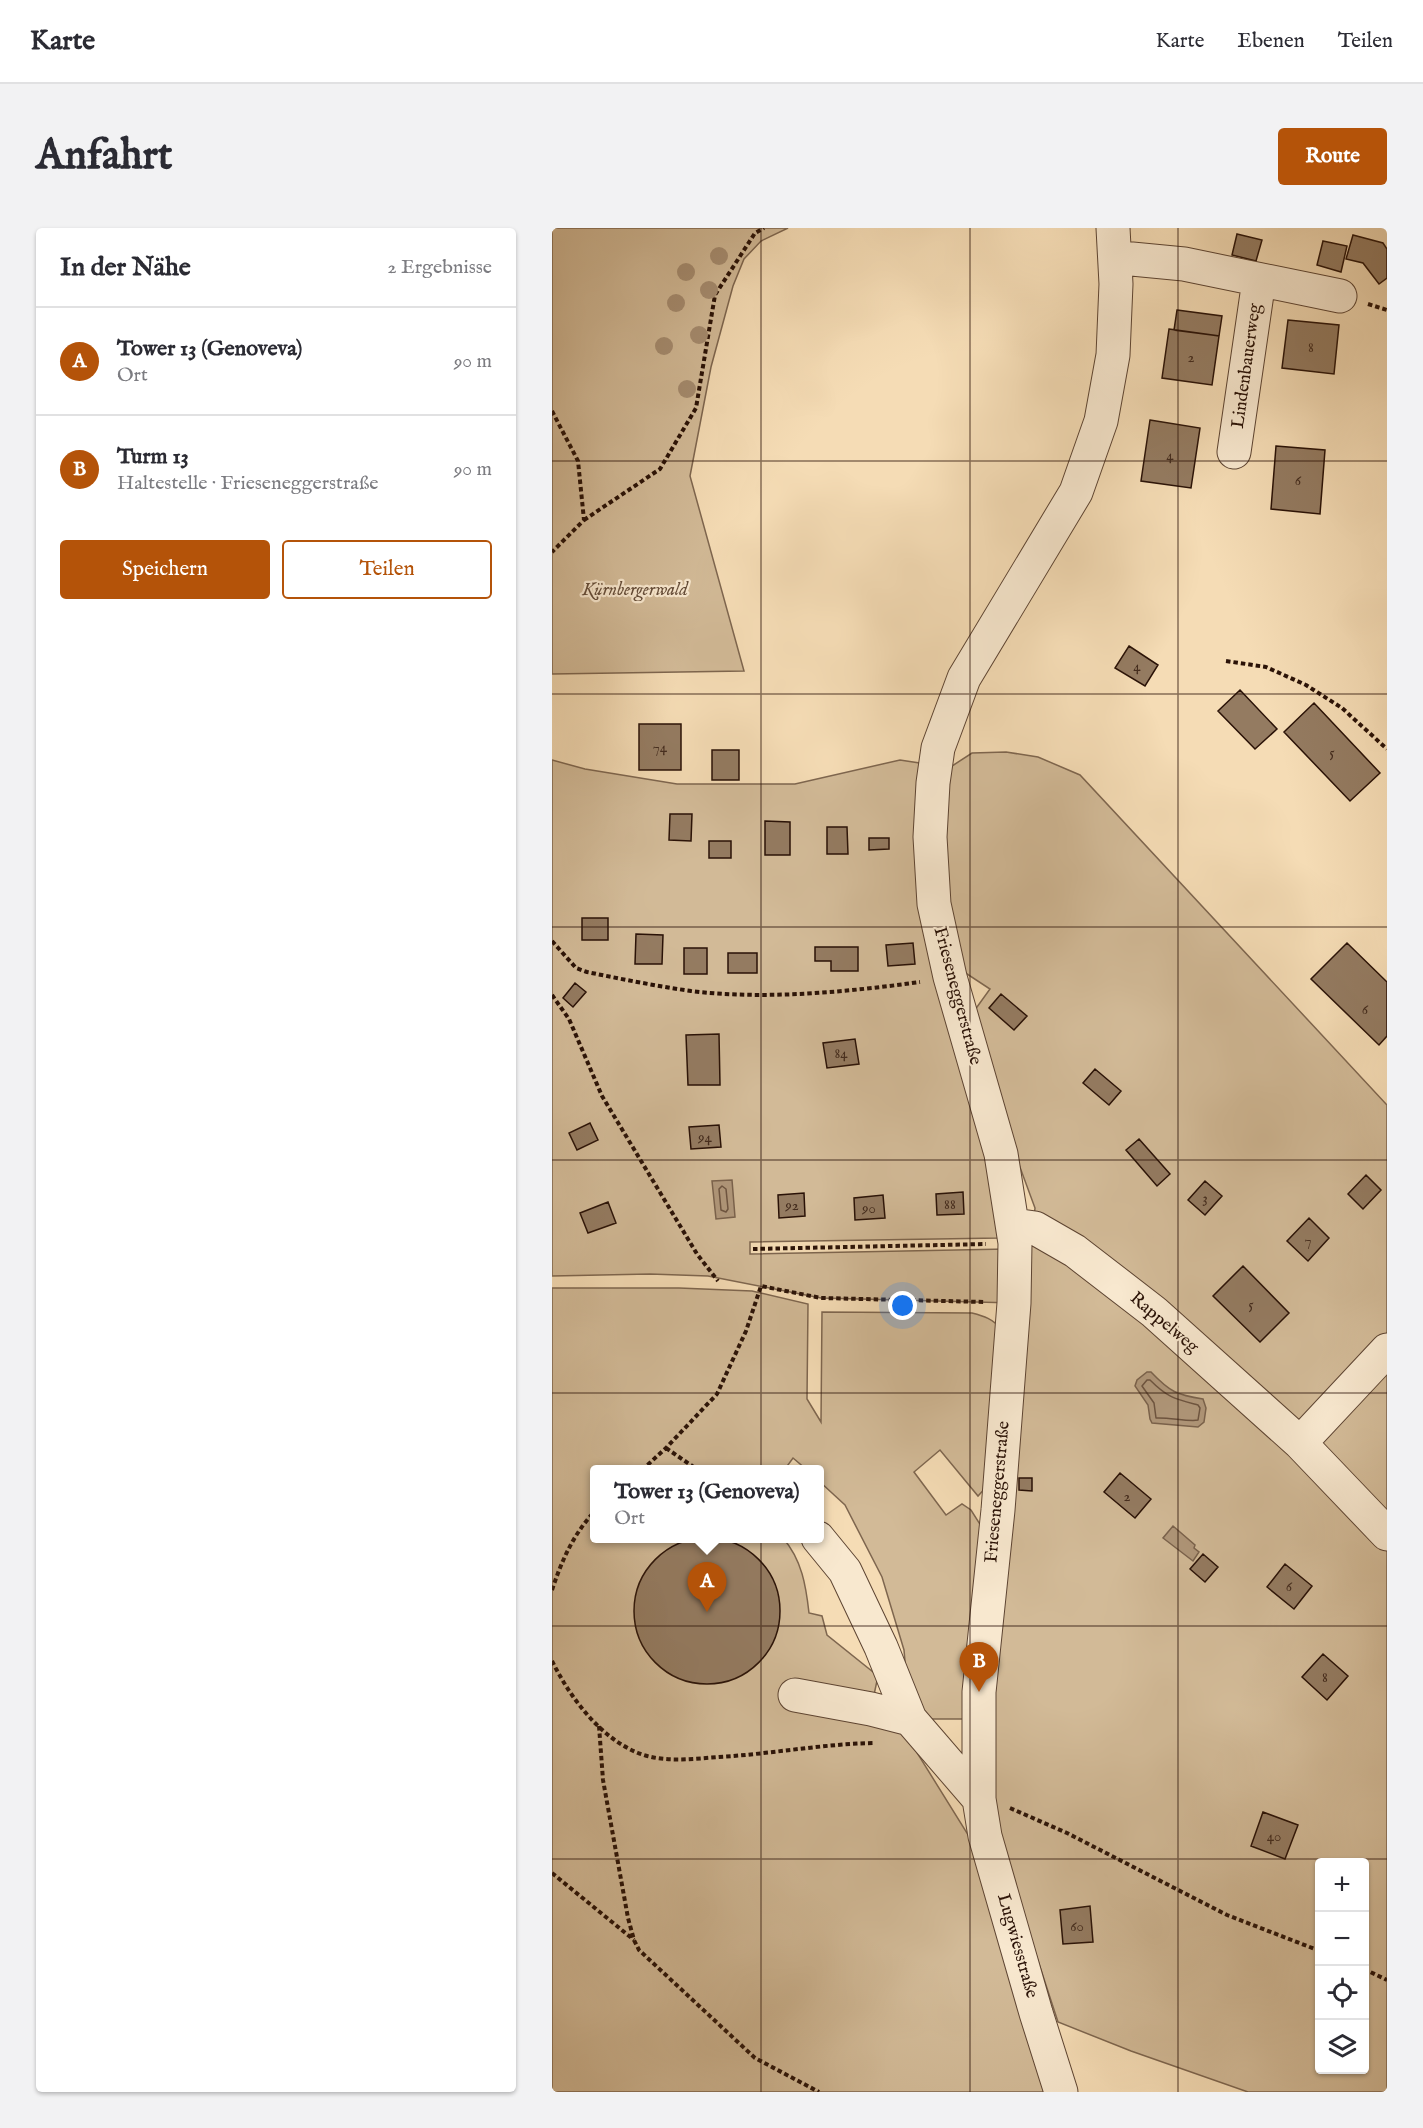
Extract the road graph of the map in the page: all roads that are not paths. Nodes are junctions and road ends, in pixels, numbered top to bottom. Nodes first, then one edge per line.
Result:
1 (1114, 244) edge
2 (1259, 280) junction
3 (1340, 296) dead end
4 (1234, 452) dead end
5 (1015, 1234) junction
6 (1387, 1350) edge
7 (1300, 1443) junction
8 (1387, 1534) edge
9 (821, 1543) edge
10 (795, 1695) dead end
11 (910, 1719) junction
12 (979, 1799) junction
13 (1061, 2092) edge

1 - 2 street, Lindenbauerweg
1 - 5 street, Frieseneggerstraße
2 - 3 street, Lindenbauerweg
2 - 4 street, Lindenbauerweg
5 - 7 street, Rappelweg
5 - 12 street, Frieseneggerstraße
6 - 7 street
7 - 8 street, Rappelweg
9 - 11 street
10 - 11 street
11 - 12 street
12 - 13 street, Lugwiesstraße

